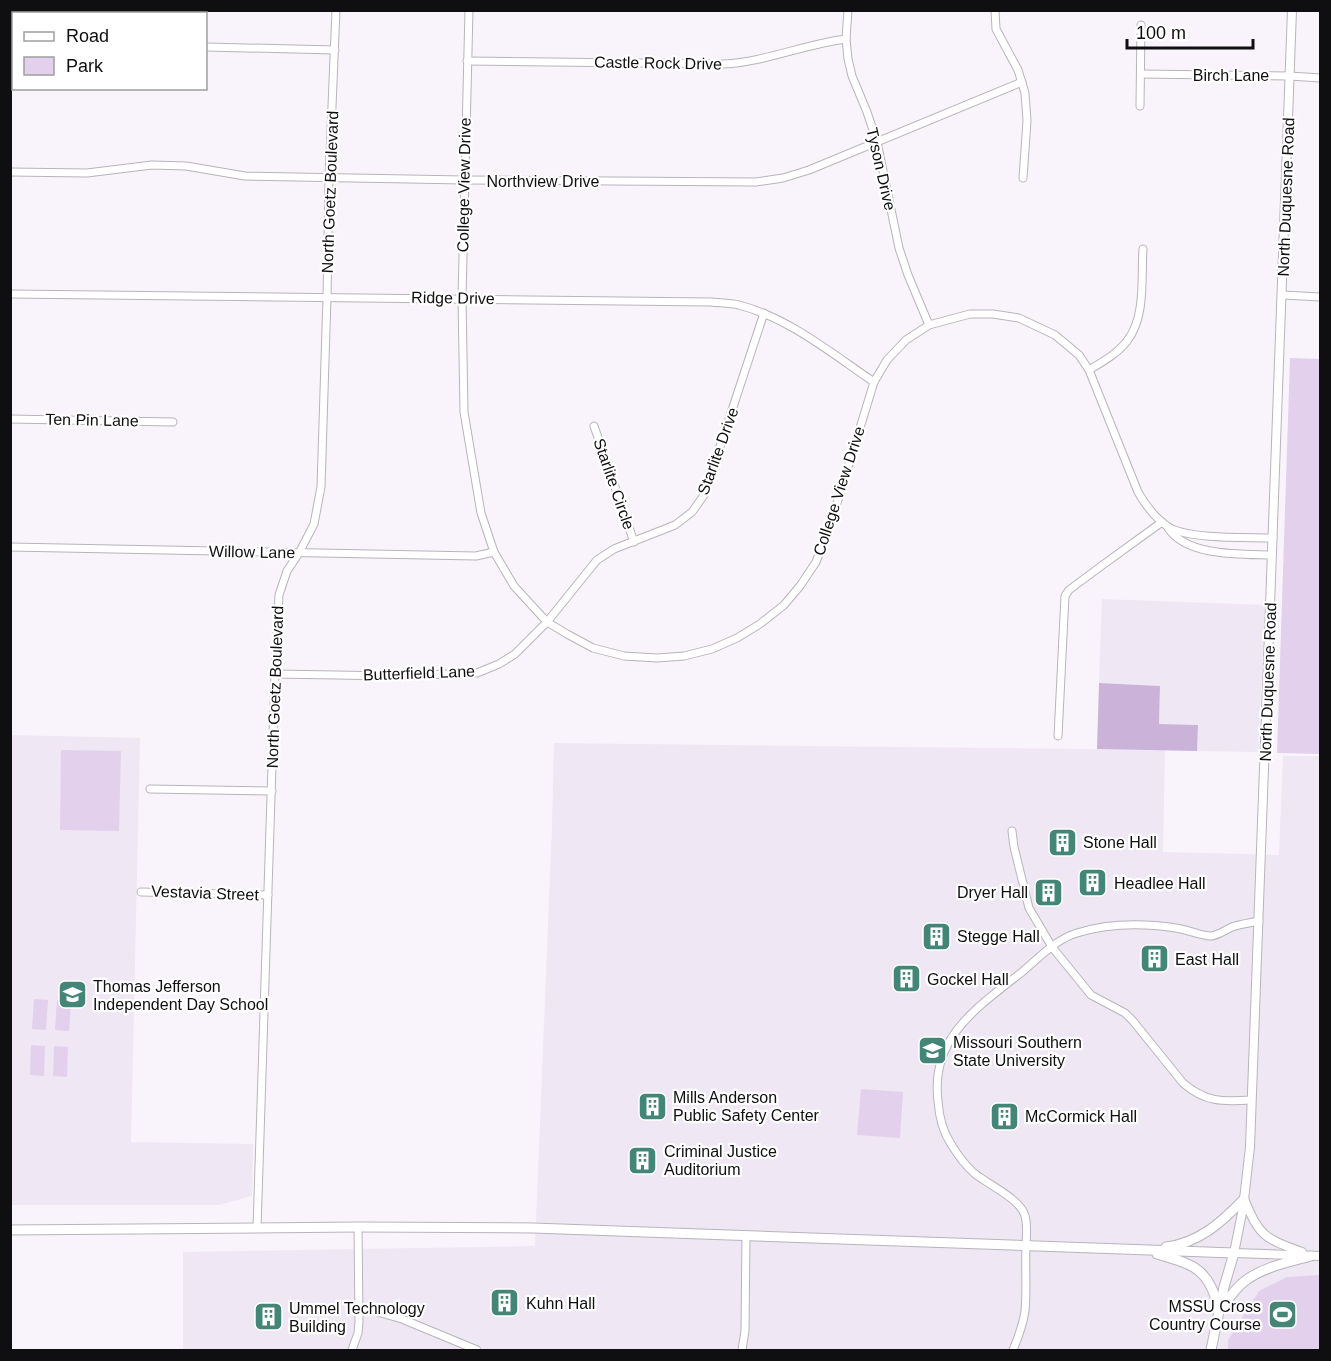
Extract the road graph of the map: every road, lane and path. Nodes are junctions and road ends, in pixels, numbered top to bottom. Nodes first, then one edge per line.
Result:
1 (336, 10) edge
2 (469, 10) edge
3 (848, 10) edge
4 (995, 10) edge
5 (1292, 10) edge
6 (1141, 25) dead end
7 (846, 39) junction
8 (207, 47) edge
9 (335, 50) junction
10 (467, 61) junction
11 (1140, 74) junction
12 (1290, 76) junction
13 (1320, 78) edge
14 (1022, 82) junction
15 (1140, 106) dead end
16 (877, 142) junction
17 (10, 172) edge
18 (329, 178) junction
19 (1023, 178) dead end
20 (464, 180) junction
21 (1143, 249) dead end
22 (10, 294) edge
23 (1283, 296) junction
24 (327, 297) junction
25 (1320, 297) edge
26 (462, 298) junction
27 (764, 313) junction
28 (929, 325) junction
29 (1089, 370) junction
30 (874, 382) junction
31 (10, 419) edge
32 (173, 422) dead end
33 (594, 426) dead end
34 (1165, 524) junction
35 (1273, 538) junction
36 (634, 542) junction
37 (10, 547) edge
38 (494, 552) junction
39 (299, 553) junction
40 (1272, 555) junction
41 (547, 622) junction
42 (275, 674) junction
43 (1058, 736) dead end
44 (150, 789) dead end
45 (272, 791) junction
46 (1012, 831) dead end
47 (141, 892) dead end
48 (268, 895) junction
49 (1259, 921) junction
50 (1052, 947) junction
51 (1251, 1100) junction
52 (1244, 1198) junction
53 (358, 1227) junction
54 (257, 1228) junction
55 (10, 1230) edge
56 (746, 1235) junction
57 (1026, 1245) junction
58 (1143, 1250) junction
59 (1234, 1253) junction
60 (1316, 1256) edge
61 (360, 1306) junction
62 (1219, 1311) junction
63 (352, 1350) edge
64 (477, 1350) edge
65 (742, 1350) edge
66 (1014, 1350) edge
67 (1211, 1350) edge

1 - 9 street, North Goetz Boulevard
2 - 10 street, College View Drive
3 - 7 street, Tyson Drive
4 - 14 street
5 - 12 street, North Duquesne Road
6 - 11 street
7 - 10 street, Castle Rock Drive
7 - 16 street, Tyson Drive
8 - 9 street
9 - 18 street, North Goetz Boulevard
10 - 20 street, College View Drive
11 - 12 street, Birch Lane
11 - 15 street
12 - 13 street, Birch Lane
12 - 23 street, North Duquesne Road
14 - 16 street, Northview Drive
14 - 19 street
16 - 20 street, Northview Drive
16 - 28 street, Tyson Drive
17 - 18 street, Northview Drive
18 - 20 street, Northview Drive
18 - 24 street, North Goetz Boulevard
20 - 26 street, College View Drive
21 - 29 street
22 - 24 street, Ridge Drive
23 - 25 street
23 - 35 street, North Duquesne Road
24 - 26 street, Ridge Drive
24 - 39 street, North Goetz Boulevard
26 - 27 street, Ridge Drive
26 - 38 street, College View Drive
27 - 30 street, Ridge Drive
27 - 36 street, Starlite Drive
28 - 29 street, College View Drive
28 - 30 street, College View Drive
29 - 34 street, College View Drive
30 - 41 street, College View Drive
31 - 32 street, Ten Pin Lane
33 - 36 street, Starlite Circle
34 - 35 street
34 - 40 street, College View Drive
34 - 43 street
35 - 40 street, North Duquesne Road
36 - 41 street, Starlite Drive
37 - 39 street, Willow Lane
38 - 39 street, Willow Lane
38 - 41 street, College View Drive
39 - 42 street, North Goetz Boulevard
40 - 49 street, North Duquesne Road
41 - 42 street, Butterfield Lane
42 - 45 street, North Goetz Boulevard
44 - 45 street
45 - 48 street, North Goetz Boulevard
46 - 50 street
47 - 48 street, Vestavia Street
48 - 54 street, North Goetz Boulevard
49 - 50 street
49 - 51 street, North Duquesne Road
50 - 51 street
50 - 57 street
51 - 52 street, North Duquesne Road
52 - 58 main road
52 - 59 street, North Duquesne Road
52 - 60 street
53 - 54 main road
53 - 56 main road
53 - 61 street
54 - 55 main road
56 - 57 main road
56 - 65 street
57 - 58 main road
57 - 66 street
58 - 59 main road
58 - 62 main road
59 - 60 street
59 - 62 main road, North Duquesne Road
60 - 62 main road
61 - 63 street
61 - 64 street
62 - 67 main road, North Duquesne Road

